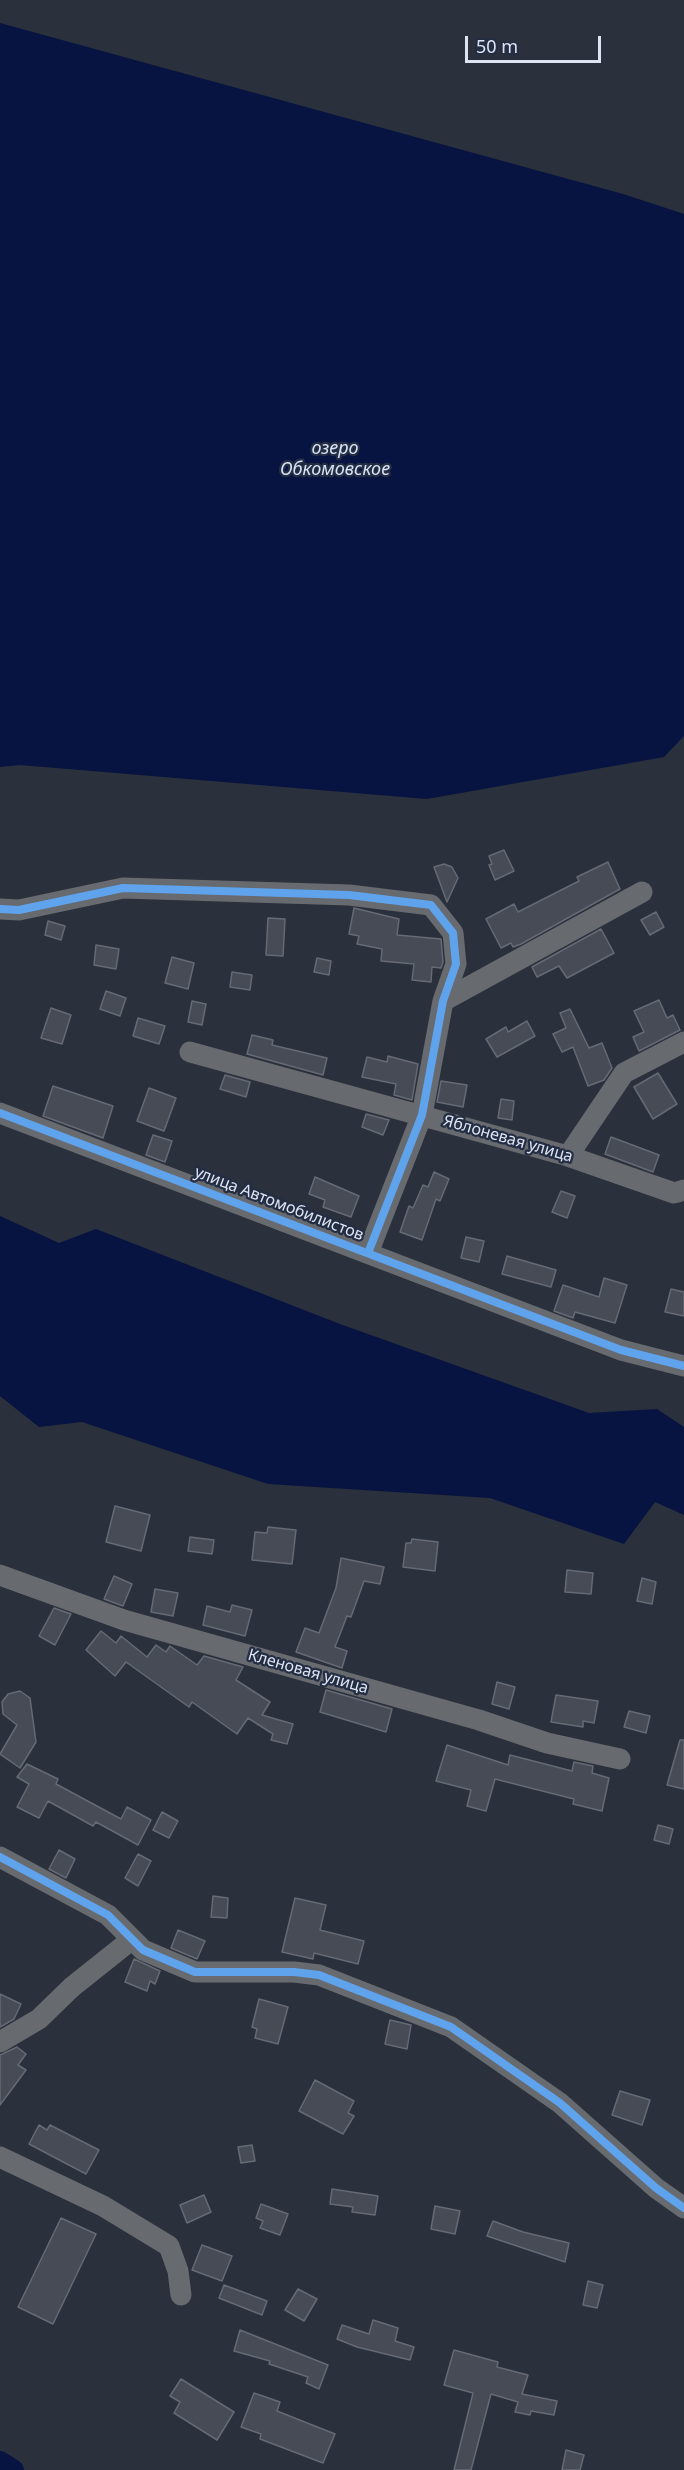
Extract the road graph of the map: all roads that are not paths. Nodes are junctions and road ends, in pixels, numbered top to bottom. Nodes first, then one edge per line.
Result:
1 (642, 892) dead end
2 (0, 909) edge
3 (443, 1001) junction
4 (684, 1042) edge
5 (190, 1052) dead end
6 (0, 1113) edge
7 (422, 1115) junction
8 (568, 1156) junction
9 (684, 1190) edge
10 (368, 1253) junction
11 (684, 1366) edge
12 (0, 1575) edge
13 (620, 1760) dead end
14 (0, 1857) edge
15 (131, 1940) junction
16 (0, 2042) edge
17 (0, 2157) edge
18 (684, 2208) edge
19 (181, 2295) dead end

1 - 3 street
2 - 3 street
3 - 7 street
4 - 8 street
5 - 7 street, Яблоневая улица
6 - 10 street, улица Автомобилистов
7 - 8 street, Яблоневая улица
7 - 10 street
8 - 9 street, Яблоневая улица
10 - 11 street, улица Автомобилистов
12 - 13 street, Кленовая улица
14 - 15 street
15 - 16 street
15 - 18 street
17 - 19 street

